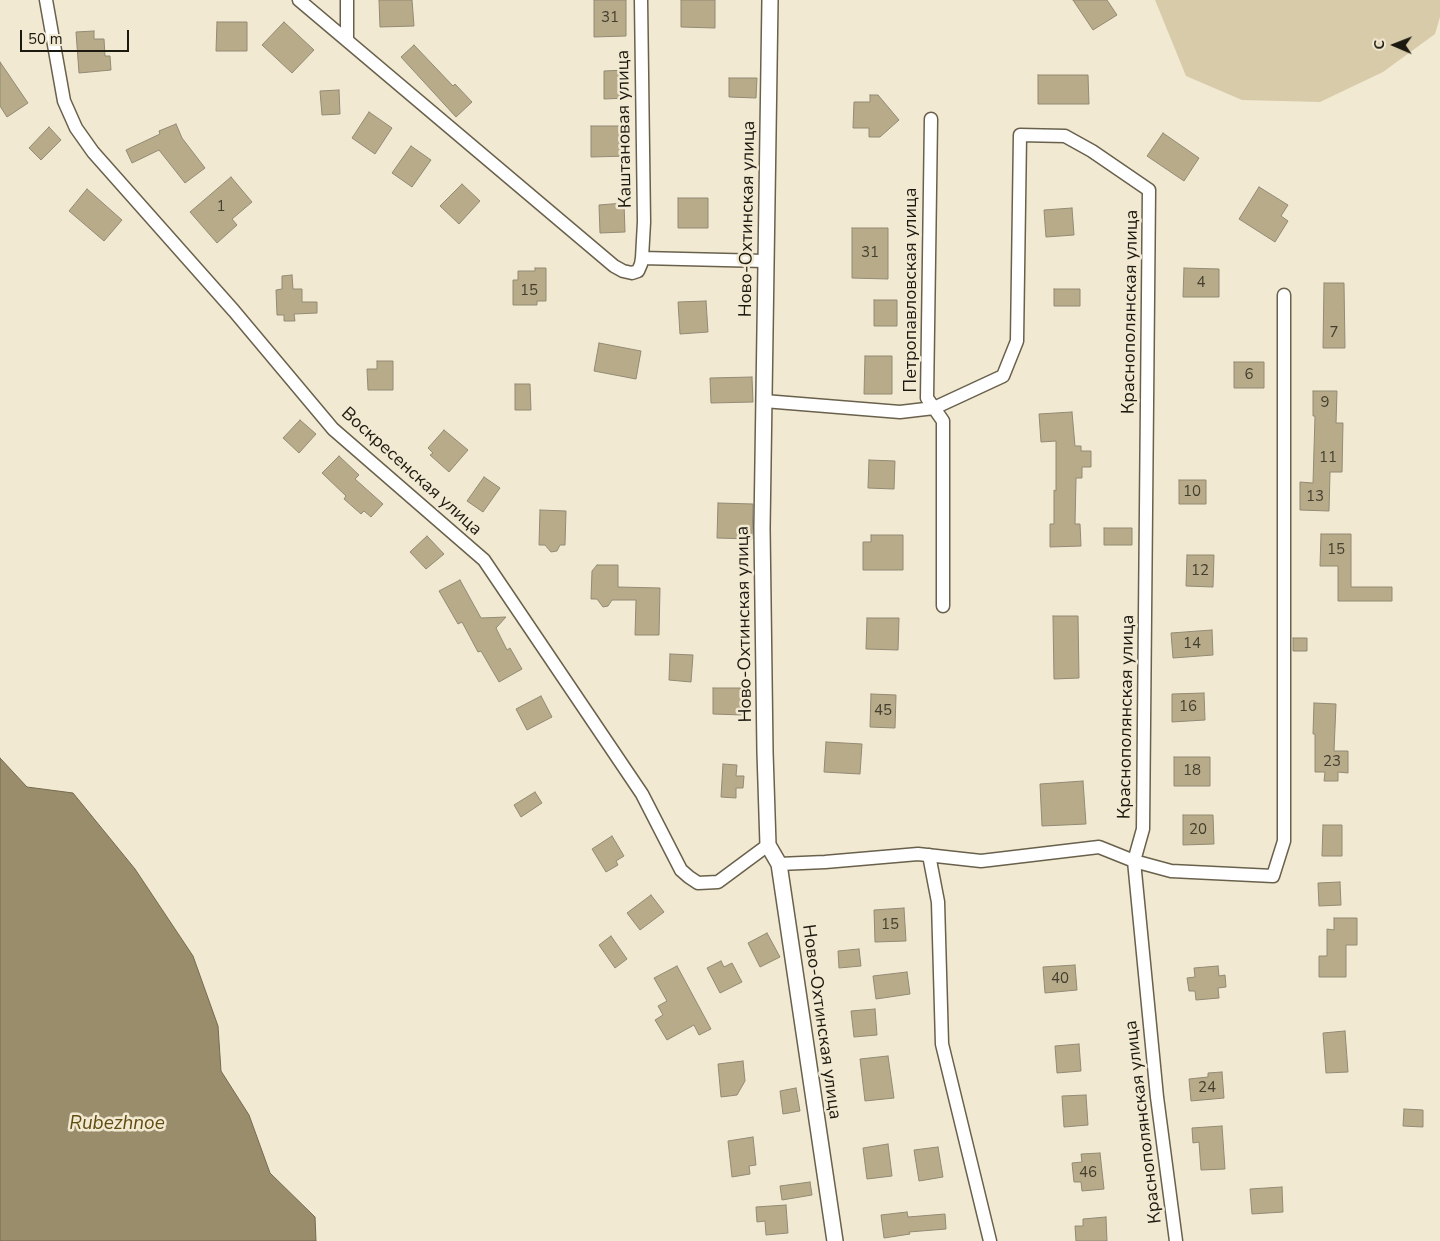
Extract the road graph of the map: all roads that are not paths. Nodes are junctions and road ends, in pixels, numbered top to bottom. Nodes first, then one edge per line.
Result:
1 (46, 0) edge
2 (299, 0) edge
3 (347, 0) edge
4 (640, 0) edge
5 (770, 0) edge
6 (347, 39) junction
7 (931, 119) dead end
8 (642, 258) junction
9 (765, 261) junction
10 (1284, 295) dead end
11 (764, 401) junction
12 (934, 408) junction
13 (943, 606) dead end
14 (768, 845) junction
15 (930, 855) junction
16 (1134, 862) junction
17 (779, 864) junction
18 (835, 1241) edge
19 (990, 1241) edge
20 (1176, 1241) edge

1 - 14 street, Воскресенская улица
2 - 6 street
3 - 6 street
4 - 8 street, Каштановая улица
5 - 9 street, Ново-Охтинская улица
6 - 8 street
7 - 12 street, Петропавловская улица
8 - 9 street
9 - 11 street, Ново-Охтинская улица
10 - 16 street
11 - 12 street
11 - 14 street, Ново-Охтинская улица
12 - 13 street, Петропавловская улица
12 - 16 street, Краснополянская улица
14 - 17 street, Ново-Охтинская улица
15 - 16 street
15 - 17 street
15 - 19 street
16 - 20 street, Краснополянская улица
17 - 18 street, Ново-Охтинская улица

